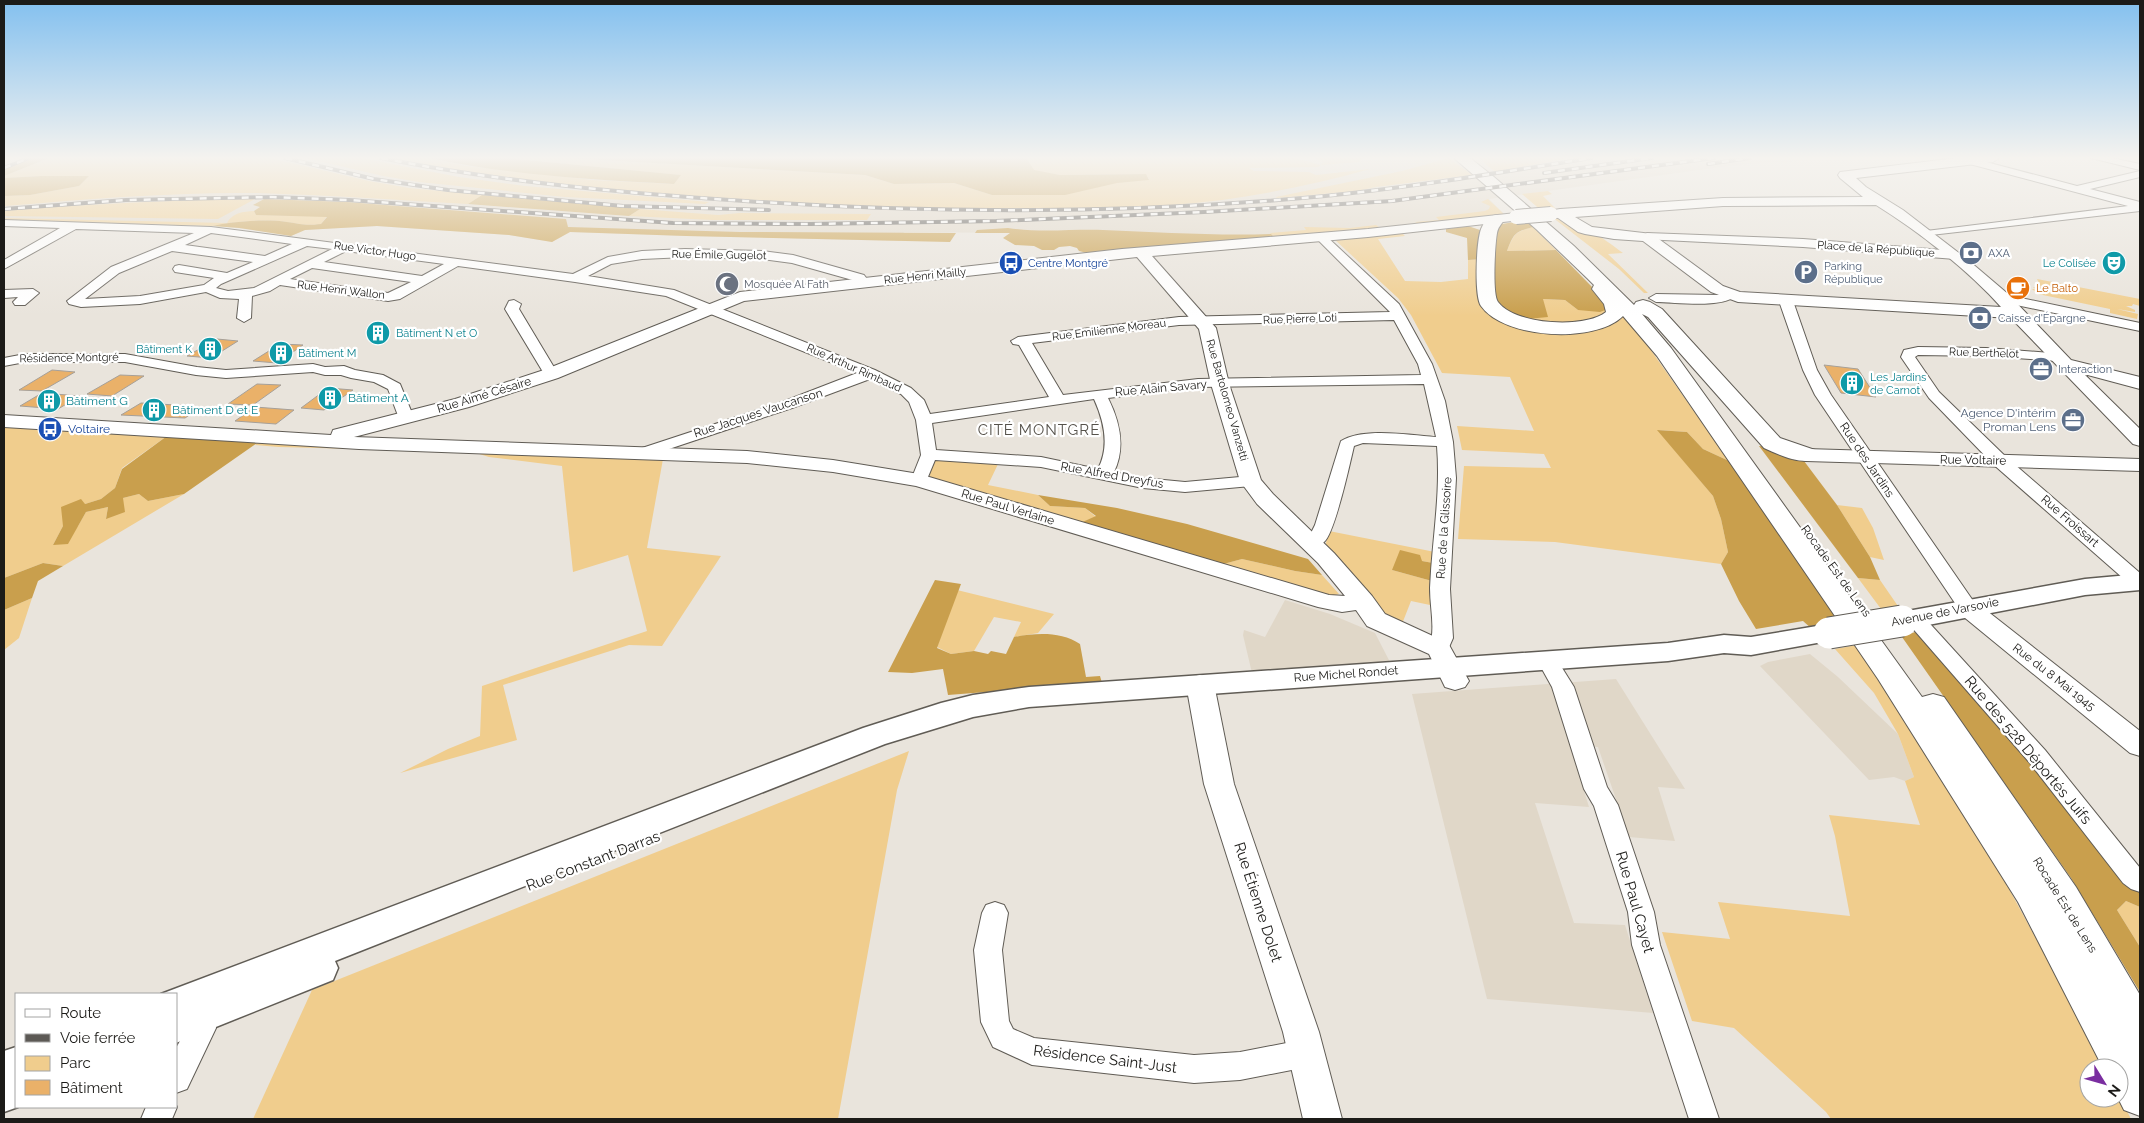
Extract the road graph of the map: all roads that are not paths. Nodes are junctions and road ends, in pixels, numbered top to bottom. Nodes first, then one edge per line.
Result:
1 (1523, 210) edge
2 (1534, 210) edge
3 (1595, 210) edge
4 (1893, 210) edge
5 (2113, 210) edge
6 (1556, 213) junction
7 (4, 224) edge
8 (1485, 224) junction
9 (74, 225) junction
10 (211, 230) junction
11 (1926, 234) junction
12 (1321, 237) junction
13 (1647, 237) junction
14 (308, 242) junction
15 (171, 246) junction
16 (346, 247) junction
17 (1141, 252) junction
18 (1954, 255) junction
19 (267, 260) junction
20 (457, 262) junction
21 (309, 264) junction
22 (4, 265) edge
23 (179, 269) dead end
24 (115, 270) joint
25 (226, 276) junction
26 (575, 278) junction
27 (424, 280) junction
28 (1601, 280) junction
29 (278, 281) junction
30 (864, 282) junction
31 (208, 288) junction
32 (246, 293) junction
33 (4, 294) edge
34 (1730, 295) junction
35 (2002, 298) junction
36 (1646, 300) junction
37 (1786, 300) junction
38 (20, 302) dead end
39 (514, 304) dead end
40 (711, 309) junction
41 (2015, 313) junction
42 (1399, 316) junction
43 (244, 318) dead end
44 (1200, 320) junction
45 (2140, 326) edge
46 (597, 355) joint
47 (2062, 361) junction
48 (4, 362) edge
49 (870, 373) junction
50 (551, 374) junction
51 (1430, 379) junction
52 (2140, 383) edge
53 (1220, 384) junction
54 (1099, 394) junction
55 (1058, 400) junction
56 (406, 418) junction
57 (924, 420) junction
58 (4, 421) edge
59 (364, 435) junction
60 (319, 440) joint
61 (2140, 440) edge
62 (1445, 442) junction
63 (645, 452) junction
64 (1806, 455) joint
65 (929, 456) junction
66 (1866, 458) junction
67 (2000, 461) junction
68 (2140, 465) edge
69 (1104, 474) junction
70 (919, 480) junction
71 (1250, 481) junction
72 (1309, 542) junction
73 (2139, 582) edge
74 (1363, 601) junction
75 (1968, 608) junction
76 (1908, 620) junction
77 (1690, 656) joint
78 (1447, 666) junction
79 (1551, 667) junction
80 (1202, 691) junction
81 (1010, 706) joint
82 (2140, 746) edge
83 (2140, 882) edge
84 (995, 913) dead end
85 (189, 1010) edge
86 (2140, 1033) edge
87 (1307, 1053) junction
88 (178, 1075) edge
89 (2140, 1095) edge
90 (1323, 1119) edge
91 (1704, 1119) edge

1 - 28 highway, Rocade Est de Lens
2 - 36 highway, Rocade Est de Lens
3 - 6 street, Rue Henri Mailly
4 - 11 street
5 - 11 street
6 - 8 street, Rue Henri Mailly, bridge
6 - 13 street, Place de la République
7 - 9 street, Rue Victor Hugo
8 - 12 street, Rue Henri Mailly
8 - 28 highway
9 - 10 street, Rue Victor Hugo
9 - 22 street
10 - 14 street, Rue Victor Hugo
10 - 15 street
11 - 18 street
12 - 17 street, Rue Henri Mailly
12 - 42 street, Rue de la Glissoire
13 - 18 street, Place de la République
13 - 34 street
14 - 16 street, Rue Victor Hugo
14 - 19 street
15 - 19 street
15 - 24 street
16 - 20 street, Rue Victor Hugo
16 - 21 street
17 - 30 street, Rue Henri Mailly
17 - 44 street, Rue Bartolomeo Vanzetti
18 - 35 street
19 - 25 street
20 - 26 street, Rue Victor Hugo
20 - 27 street, Rue Henri Wallon
21 - 27 street
21 - 29 street
23 - 25 street
24 - 31 street
25 - 31 street
26 - 30 street, Rue Émile Gugelot
26 - 40 street, Rue Victor Hugo
27 - 29 street, Rue Henri Wallon
28 - 89 highway, Rocade Est de Lens
29 - 32 street
30 - 40 street, Rue Henri Mailly
31 - 32 street
32 - 43 street
33 - 38 street
34 - 36 street
34 - 37 street
35 - 41 street
35 - 45 street
36 - 64 highway
36 - 86 highway, Rocade Est de Lens
37 - 41 street
37 - 66 street, Rue des Jardins
39 - 50 street
40 - 46 street, Rue Henri Mailly
40 - 49 street, Rue Arthur Rimbaud
41 - 47 street
42 - 44 street, Rue Pierre Loti
42 - 51 street, Rue de la Glissoire
44 - 53 street, Rue Bartolomeo Vanzetti
44 - 55 street, Rue Emilienne Moreau
46 - 50 street, Rue Aimé Césaire
47 - 52 street, Rue Berthelot
47 - 61 street
47 - 67 street, Rue Berthelot
48 - 56 street, Résidence Montgré
49 - 57 street, Rue Arthur Rimbaud
49 - 63 street, Rue Jacques Vaucanson
50 - 56 street, Rue Aimé Césaire
51 - 53 street, Rue Alain Savary
51 - 62 street, Rue de la Glissoire
53 - 54 street, Rue Alain Savary
53 - 71 street, Rue Bartolomeo Vanzetti
54 - 55 street, Rue Alain Savary
54 - 69 street
55 - 57 street, Rue Alain Savary
56 - 59 street, Rue Aimé Césaire
57 - 65 street, Rue Arthur Rimbaud
58 - 60 street
59 - 60 street
59 - 63 street
62 - 72 street
62 - 78 street, Rue de la Glissoire
63 - 70 street, Rue Paul Verlaine
64 - 66 street, Rue Voltaire
65 - 69 street, Rue Alfred Dreyfus
65 - 70 street
66 - 67 street, Rue Voltaire
66 - 75 street, Rue des Jardins
67 - 68 street, Rue Voltaire
67 - 73 street, Rue Froissart
69 - 71 street, Rue Alfred Dreyfus
70 - 74 street, Rue Paul Verlaine
71 - 72 street
72 - 74 street
73 - 75 main road, Avenue de Varsovie
74 - 78 street
75 - 76 main road, Avenue de Varsovie
75 - 82 street, Rue du 8 Mai 1945
76 - 77 main road, Avenue de Varsovie, bridge
76 - 83 street, Rue des 528 Déportés Juifs
77 - 79 main road, Rue Michel Rondet
78 - 79 main road, Rue Michel Rondet
78 - 80 main road, Rue Michel Rondet
79 - 91 street, Rue Paul Cayet
80 - 81 main road, Rue Michel Rondet
80 - 87 street, Rue Étienne Dolet
81 - 85 main road, Rue Constant Darras
84 - 87 street, Résidence Saint-Just
85 - 88 street
87 - 90 street, Rue Étienne Dolet

